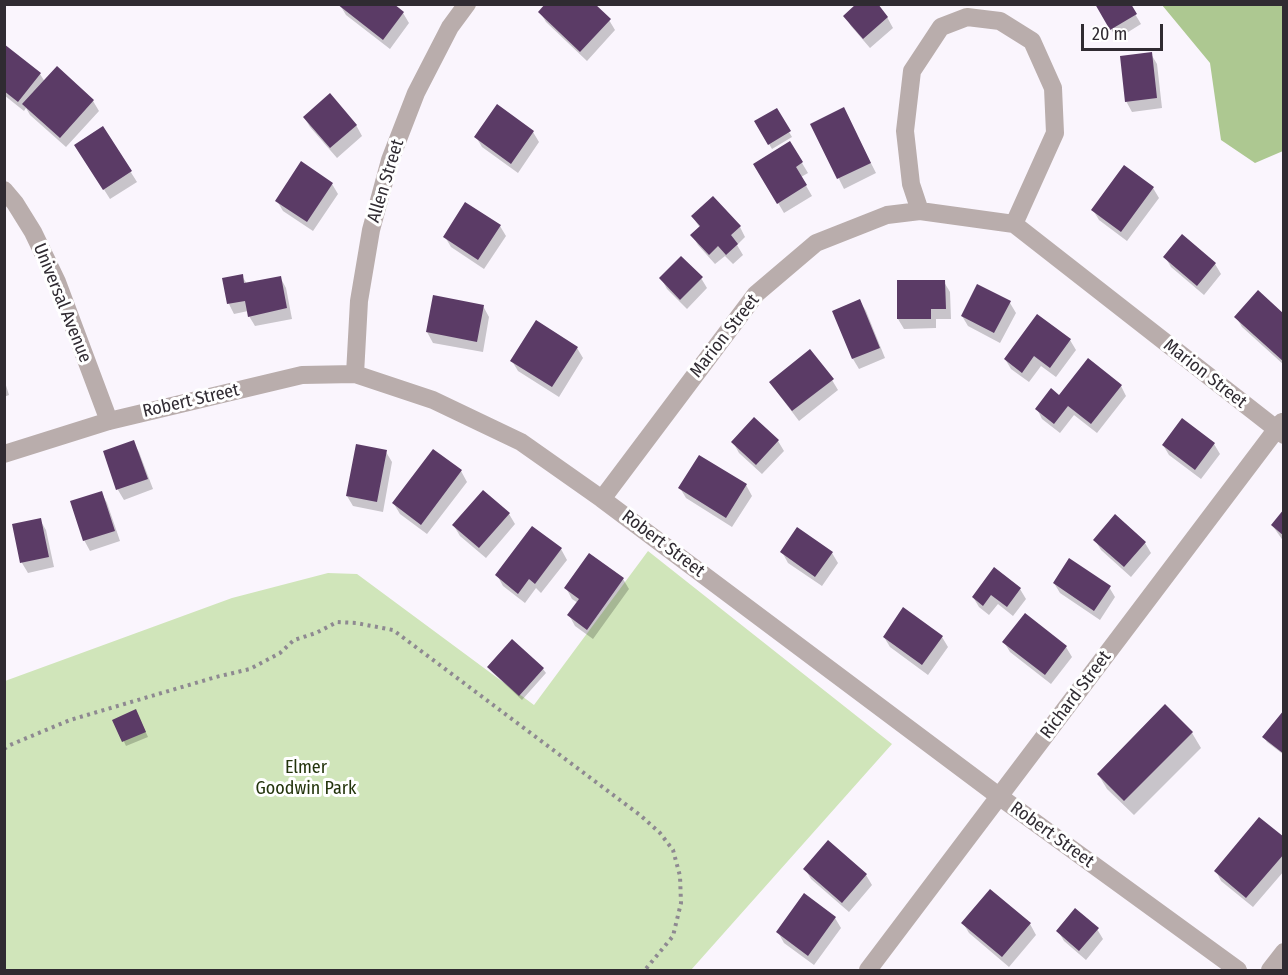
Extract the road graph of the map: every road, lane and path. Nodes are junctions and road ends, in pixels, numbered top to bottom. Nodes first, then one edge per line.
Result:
1 (467, 4) edge
2 (4, 190) edge
3 (920, 211) junction
4 (1014, 225) junction
5 (355, 374) junction
6 (109, 421) junction
7 (1281, 428) edge
8 (4, 454) edge
9 (602, 499) junction
10 (4, 749) edge
11 (1000, 797) junction
12 (1284, 952) edge
13 (645, 970) edge
14 (868, 970) edge
15 (1238, 970) edge
16 (1270, 970) edge

1 - 5 street, Allen Street
2 - 6 street, Universal Avenue
3 - 4 street, Marion Street
3 - 4 street
3 - 9 street, Marion Street
4 - 7 street, Marion Street
5 - 6 street, Robert Street
5 - 9 street, Robert Street
6 - 8 street, Robert Street
7 - 11 street, Richard Street
9 - 11 street, Robert Street
10 - 13 path
11 - 14 street, Richard Street
11 - 15 street, Robert Street
12 - 16 street

